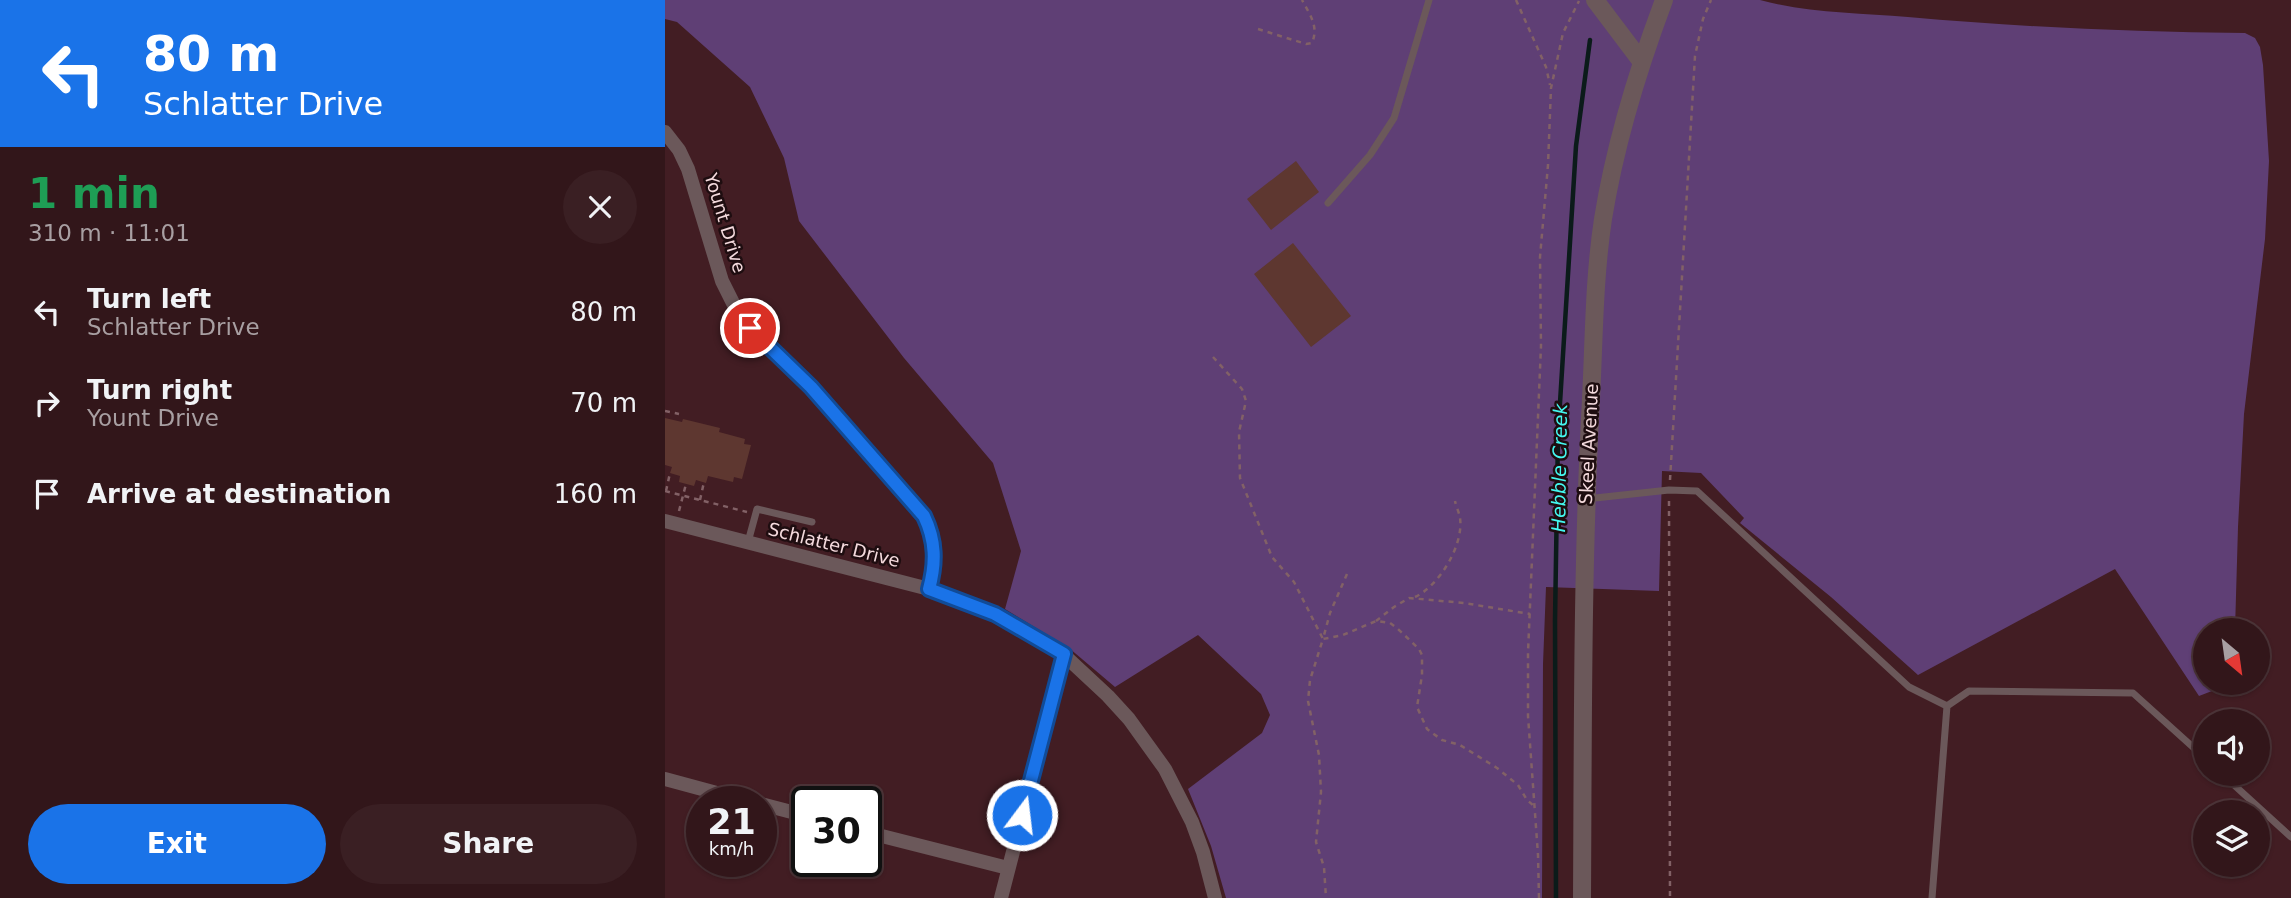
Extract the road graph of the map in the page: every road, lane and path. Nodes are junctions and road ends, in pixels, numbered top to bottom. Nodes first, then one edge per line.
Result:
1 (1302, 0) edge
2 (1429, 0) edge
3 (1516, 0) edge
4 (1579, 0) edge
5 (1595, 0) edge
6 (1664, 0) edge
7 (1711, 0) edge
8 (1258, 29) dead end
9 (1641, 61) junction
10 (1551, 88) junction
11 (665, 132) edge
12 (1328, 203) dead end
13 (1213, 357) dead end
14 (665, 411) edge
15 (679, 414) dead end
16 (670, 473) dead end
17 (705, 482) dead end
18 (686, 484) dead end
19 (1669, 490) junction
20 (665, 491) edge
21 (683, 495) junction
22 (1585, 499) junction
23 (700, 500) junction
24 (1455, 501) dead end
25 (747, 512) dead end
26 (670, 522) edge
27 (812, 522) dead end
28 (748, 542) junction
29 (1347, 574) dead end
30 (929, 589) junction
31 (1412, 599) junction
32 (1530, 614) junction
33 (1376, 621) junction
34 (1323, 639) junction
35 (1064, 654) junction
36 (1947, 706) junction
37 (2193, 747) edge
38 (665, 779) edge
39 (691, 786) edge
40 (2235, 786) edge
41 (1534, 806) junction
42 (882, 836) edge
43 (2291, 837) edge
44 (1008, 868) junction
45 (1000, 898) edge
46 (1216, 898) edge
47 (1327, 898) edge
48 (1539, 898) edge
49 (1582, 898) edge
50 (1670, 898) edge
51 (1932, 898) edge

1 - 8 path
2 - 12 lane
3 - 10 path
4 - 10 path
5 - 9 street
6 - 9 street, Skeel Avenue
7 - 19 path
9 - 22 street, Skeel Avenue
10 - 32 path
11 - 30 street, Yount Drive
13 - 34 path
14 - 15 path
16 - 20 path
17 - 23 path
18 - 21 path
19 - 22 lane
19 - 36 lane
19 - 50 path
20 - 21 path
21 - 23 path
21 - 26 path
22 - 49 street, Skeel Avenue
23 - 25 path
24 - 31 path
26 - 28 street, Schlatter Drive
27 - 28 lane
28 - 30 street, Schlatter Drive
29 - 34 path
30 - 35 street, Schlatter Drive
31 - 32 path
31 - 33 path
32 - 41 path
33 - 34 path
33 - 41 path
34 - 47 path
35 - 44 street
35 - 46 street, Schlatter Drive
36 - 37 lane
36 - 51 lane
38 - 39 street
40 - 43 lane
41 - 48 path
42 - 44 street
44 - 45 street

